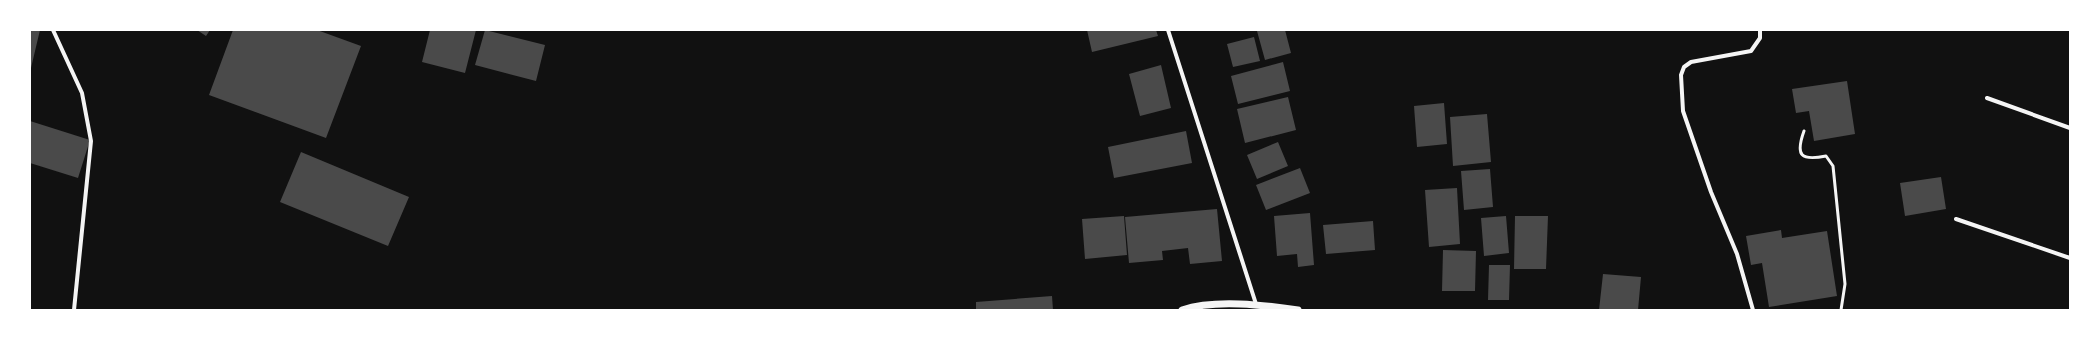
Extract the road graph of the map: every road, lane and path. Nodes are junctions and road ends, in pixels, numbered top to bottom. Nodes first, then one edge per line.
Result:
1 (53, 30) edge
2 (1168, 30) edge
3 (1760, 30) edge
4 (1987, 98) dead end
5 (2070, 128) edge
6 (1804, 131) dead end
7 (1956, 219) dead end
8 (2070, 258) edge
9 (1256, 304) junction
10 (74, 310) edge
11 (1182, 310) edge
12 (1298, 310) edge
13 (1753, 310) edge
14 (1841, 310) edge

1 - 10 street
2 - 9 street
3 - 13 street
4 - 5 street
6 - 14 lane
7 - 8 street
9 - 11 street
9 - 12 street

